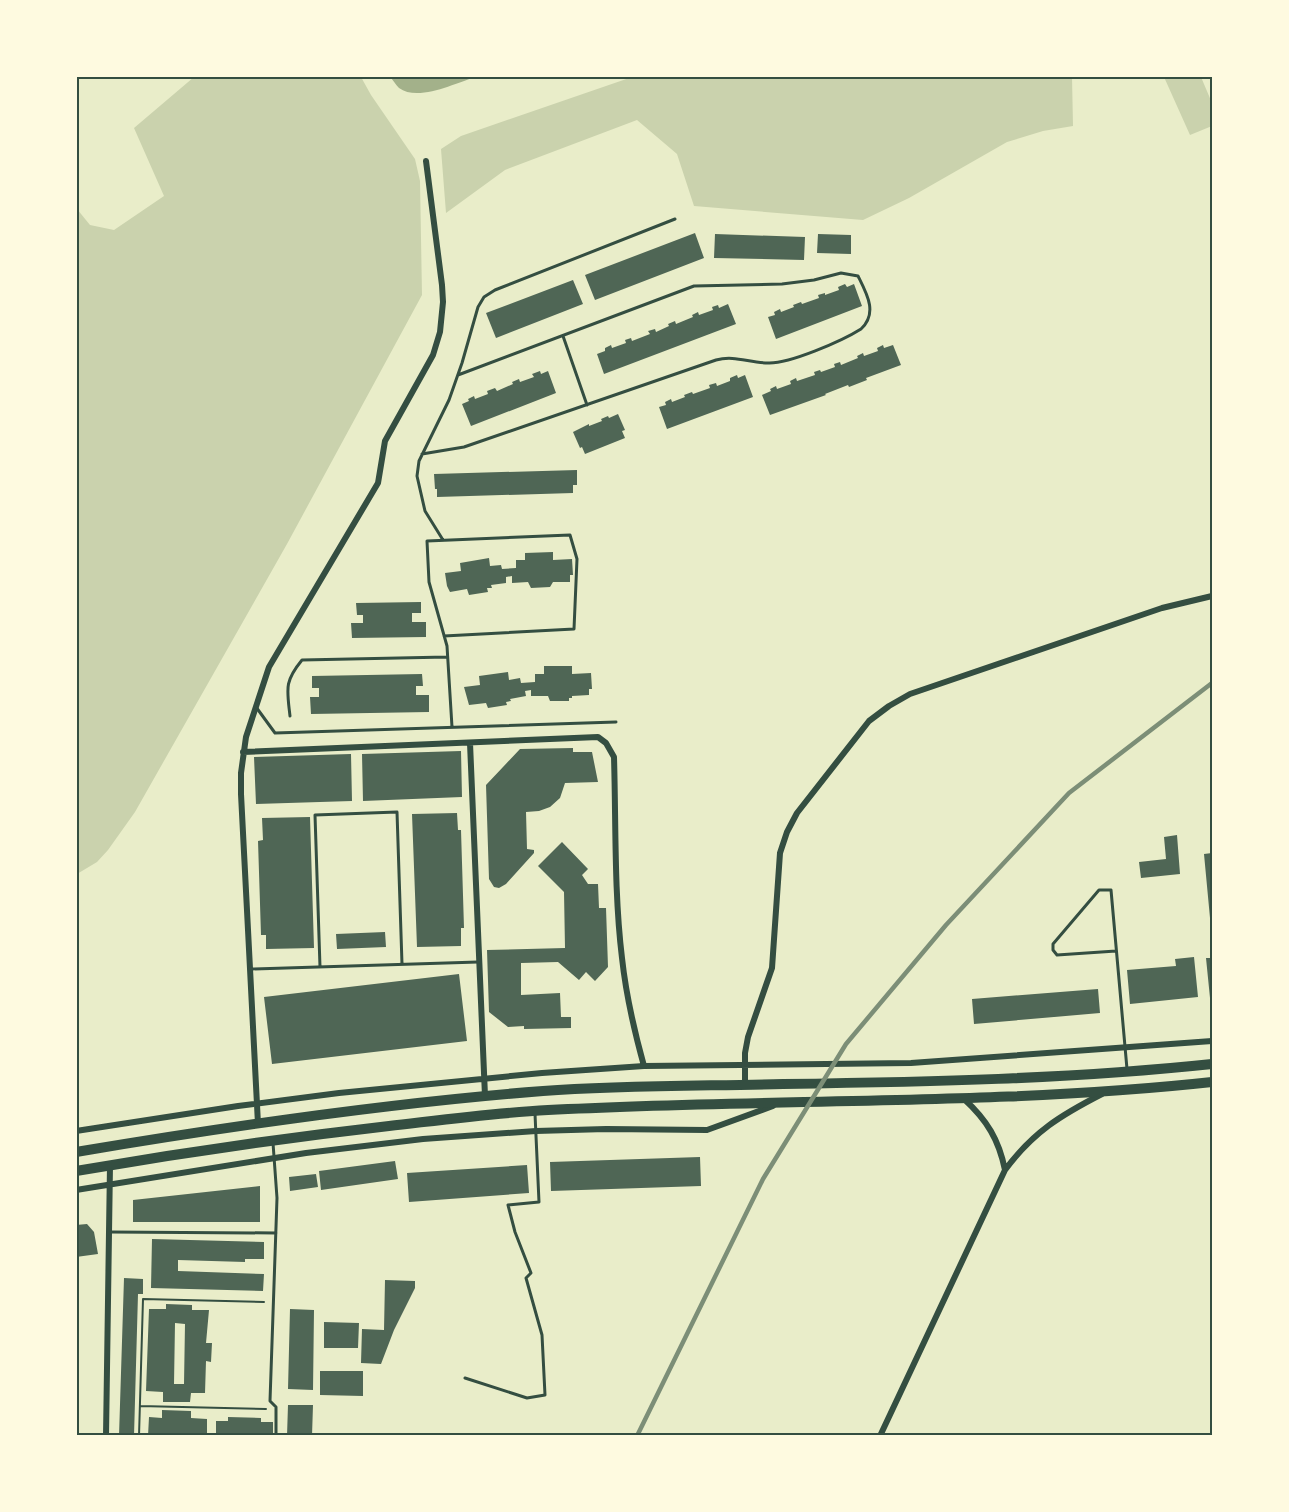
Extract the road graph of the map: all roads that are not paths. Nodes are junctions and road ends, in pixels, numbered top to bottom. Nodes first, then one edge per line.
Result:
1 (426, 161) dead end
2 (675, 219) dead end
3 (562, 336) junction
4 (458, 375) junction
5 (587, 405) junction
6 (422, 454) junction
7 (443, 540) junction
8 (1212, 596) edge
9 (444, 636) junction
10 (447, 657) junction
11 (256, 707) junction
12 (290, 716) dead end
13 (616, 722) dead end
14 (452, 728) junction
15 (470, 742) junction
16 (243, 752) junction
17 (1116, 951) junction
18 (480, 962) junction
19 (402, 964) junction
20 (320, 967) junction
21 (250, 969) junction
22 (1212, 1041) edge
23 (1125, 1048) junction
24 (1212, 1064) edge
25 (745, 1065) junction
26 (644, 1066) junction
27 (1127, 1071) junction
28 (485, 1078) junction
29 (1212, 1083) edge
30 (745, 1085) junction
31 (1107, 1091) junction
32 (486, 1097) junction
33 (963, 1099) junction
34 (780, 1103) junction
35 (257, 1104) junction
36 (535, 1111) junction
37 (258, 1124) junction
38 (76, 1131) edge
39 (536, 1131) junction
40 (272, 1141) junction
41 (76, 1152) edge
42 (274, 1158) junction
43 (110, 1165) junction
44 (1005, 1170) junction
45 (76, 1171) edge
46 (110, 1184) junction
47 (76, 1190) edge
48 (109, 1232) junction
49 (276, 1233) junction
50 (465, 1378) dead end
51 (106, 1436) edge
52 (276, 1436) edge
53 (880, 1436) edge

1 - 11 street
2 - 4 lane
3 - 4 lane
3 - 5 lane
3 - 5 lane
4 - 6 lane
5 - 6 lane
6 - 7 lane
7 - 9 lane
7 - 9 lane
8 - 25 street
9 - 10 lane
10 - 12 lane
10 - 14 lane
11 - 14 lane
11 - 16 street
13 - 14 lane
15 - 16 street
15 - 18 street
15 - 26 street
16 - 21 street
17 - 17 lane
17 - 23 lane
18 - 19 lane
18 - 28 street
19 - 20 lane
19 - 20 lane
20 - 21 lane
21 - 35 street
22 - 23 street
23 - 25 street
23 - 27 lane
24 - 27 highway
25 - 26 street
25 - 30 street
26 - 28 street
27 - 30 highway
28 - 32 street
28 - 35 street
29 - 31 highway
30 - 32 highway
31 - 33 highway
31 - 44 street
32 - 37 highway
33 - 34 highway
33 - 44 street
34 - 36 highway
34 - 39 street
35 - 37 street
35 - 38 street
36 - 39 lane
36 - 40 highway
37 - 41 highway
39 - 42 street
39 - 50 lane
40 - 42 lane
40 - 43 highway
42 - 46 street
42 - 49 lane
43 - 45 highway
43 - 46 street
44 - 53 street
46 - 47 street
46 - 48 street
48 - 49 lane
48 - 51 street
49 - 52 lane

